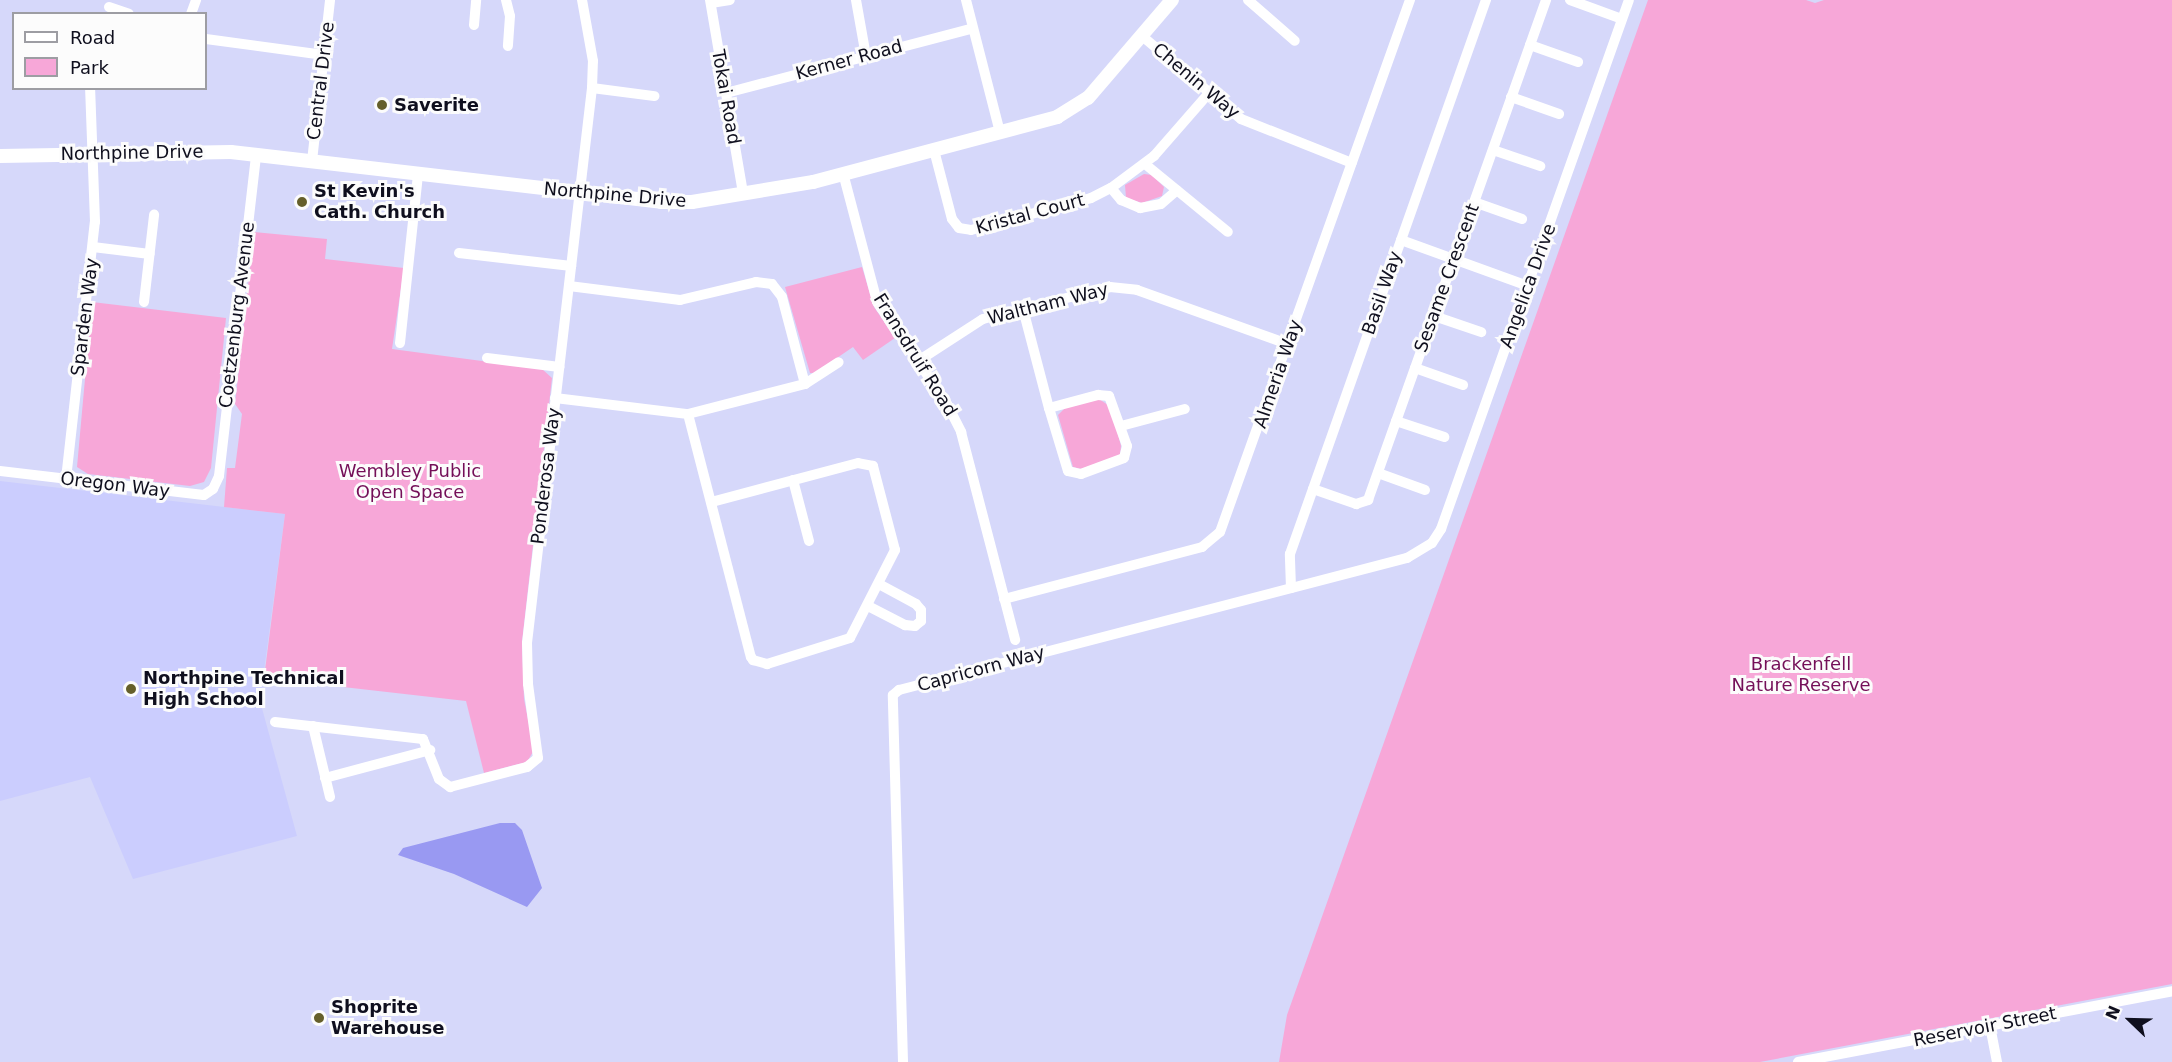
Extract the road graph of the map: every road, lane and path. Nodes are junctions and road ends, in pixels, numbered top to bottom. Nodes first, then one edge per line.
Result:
1 (330, 0) edge
2 (476, 0) edge
3 (506, 0) edge
4 (582, 0) edge
5 (730, 0) edge
6 (856, 0) edge
7 (966, 0) edge
8 (1172, 0) edge
9 (1248, 0) edge
10 (1410, 0) edge
11 (1486, 0) edge
12 (1546, 0) edge
13 (1570, 0) edge
14 (1629, 0) edge
15 (710, 2) edge
16 (109, 7) edge
17 (123, 12) edge
18 (1622, 19) junction
19 (474, 25) dead end
20 (973, 28) junction
21 (1142, 36) junction
22 (207, 39) edge
23 (1296, 41) dead end
24 (1530, 45) junction
25 (508, 46) dead end
26 (324, 55) junction
27 (866, 56) junction
28 (1578, 62) dead end
29 (592, 88) junction
30 (90, 90) edge
31 (726, 93) junction
32 (1208, 94) junction
33 (654, 96) dead end
34 (1511, 97) junction
35 (1559, 114) dead end
36 (1000, 132) junction
37 (934, 150) junction
38 (1493, 150) junction
39 (93, 154) junction
40 (256, 154) junction
41 (0, 156) edge
42 (312, 162) junction
43 (1145, 164) junction
44 (1352, 164) junction
45 (1540, 166) dead end
46 (843, 173) junction
47 (418, 174) junction
48 (1111, 188) junction
49 (1177, 190) junction
50 (579, 193) junction
51 (743, 194) junction
52 (1474, 202) junction
53 (154, 215) dead end
54 (1522, 219) dead end
55 (1228, 232) dead end
56 (1401, 240) junction
57 (93, 247) junction
58 (459, 253) dead end
59 (150, 254) junction
60 (1454, 259) junction
61 (571, 266) junction
62 (568, 286) junction
63 (1528, 286) junction
64 (144, 302) dead end
65 (1023, 309) junction
66 (1434, 316) junction
67 (1481, 332) dead end
68 (400, 343) dead end
69 (1288, 344) junction
70 (487, 358) dead end
71 (918, 361) junction
72 (839, 362) dead end
73 (559, 367) junction
74 (1415, 368) junction
75 (805, 384) junction
76 (1462, 385) dead end
77 (555, 398) junction
78 (1049, 408) junction
79 (1185, 409) dead end
80 (688, 414) junction
81 (1396, 421) junction
82 (1121, 426) junction
83 (1444, 437) dead end
84 (0, 471) edge
85 (1378, 473) junction
86 (219, 476) joint
87 (66, 479) junction
88 (793, 480) junction
89 (1313, 489) junction
90 (1425, 490) dead end
91 (711, 502) junction
92 (809, 541) dead end
93 (1426, 549) joint
94 (879, 584) junction
95 (1291, 588) junction
96 (1004, 599) junction
97 (868, 606) junction
98 (1015, 640) dead end
99 (274, 722) dead end
100 (313, 726) junction
101 (430, 750) junction
102 (325, 778) junction
103 (330, 797) dead end
104 (2172, 991) edge
105 (1990, 1026) junction
106 (1828, 1059) edge
107 (903, 1062) edge
108 (1798, 1062) edge
109 (1997, 1062) edge

1 - 26 street, Central Drive
2 - 19 street
3 - 25 street
4 - 29 street, Ponderosa Way
5 - 15 street
6 - 27 street
7 - 20 street
8 - 21 street, Northpine Drive
9 - 23 street
10 - 44 street, Almeria Way
11 - 56 street, Basil Way
12 - 24 street, Sesame Crescent
13 - 18 street
14 - 18 street, Angelica Drive
15 - 31 street, Tokai Road
16 - 17 street
18 - 63 street, Angelica Drive
20 - 27 street, Kerner Road
20 - 36 street
21 - 32 street, Chenin Way
21 - 36 street, Northpine Drive
22 - 26 street
24 - 28 street
24 - 34 street, Sesame Crescent
26 - 42 street, Central Drive
27 - 31 street, Kerner Road
29 - 33 street
29 - 50 street, Ponderosa Way
30 - 39 street, Sparden Way
31 - 51 street, Tokai Road
32 - 43 street, Kristal Court
32 - 44 street, Chenin Way
34 - 35 street
34 - 38 street, Sesame Crescent
36 - 37 street, Northpine Drive
37 - 46 street, Northpine Drive
37 - 48 street, Kristal Court
38 - 45 street
38 - 52 street, Sesame Crescent
39 - 40 street, Northpine Drive
39 - 41 street, Northpine Drive
39 - 57 street, Sparden Way
40 - 42 street, Northpine Drive
40 - 86 street, Coetzenburg Avenue
42 - 47 street, Northpine Drive
43 - 48 street, Kristal Court
43 - 49 street
44 - 69 street, Almeria Way
46 - 51 street, Northpine Drive
46 - 71 street, Fransdruif Road
47 - 50 street, Northpine Drive
47 - 68 street
48 - 49 street
49 - 55 street
50 - 51 street, Northpine Drive
50 - 61 street, Ponderosa Way
52 - 54 street
52 - 60 street, Sesame Crescent
53 - 59 street
56 - 60 street
56 - 89 street, Basil Way
57 - 59 street
57 - 87 street, Sparden Way
58 - 61 street
59 - 64 street
60 - 63 street
60 - 66 street, Sesame Crescent
61 - 62 street, Ponderosa Way
62 - 73 street, Ponderosa Way
62 - 75 street
63 - 93 street, Angelica Drive
65 - 69 street, Waltham Way
65 - 71 street, Waltham Way
65 - 78 street
66 - 67 street
66 - 74 street, Sesame Crescent
69 - 96 street, Almeria Way
70 - 73 street
71 - 96 street, Fransdruif Road
72 - 75 street
73 - 77 street, Ponderosa Way
74 - 76 street
74 - 81 street, Sesame Crescent
75 - 80 street
77 - 80 street
77 - 101 street, Ponderosa Way
78 - 82 street
78 - 82 street
79 - 82 street
80 - 91 street
81 - 83 street
81 - 85 street, Sesame Crescent
84 - 87 street, Oregon Way
85 - 89 street, Sesame Crescent
85 - 90 street
86 - 87 street, Oregon Way
88 - 91 street
88 - 92 street
88 - 94 street
89 - 95 street, Basil Way
91 - 97 street
93 - 95 street, Capricorn Way
94 - 97 street
94 - 97 street
95 - 107 street, Capricorn Way
96 - 98 street, Fransdruif Road
99 - 100 street
100 - 101 street
100 - 102 street
101 - 102 street
102 - 103 street
104 - 105 street, Reservoir Street
105 - 106 street, Reservoir Street
105 - 109 street
106 - 108 street, Reservoir Street

